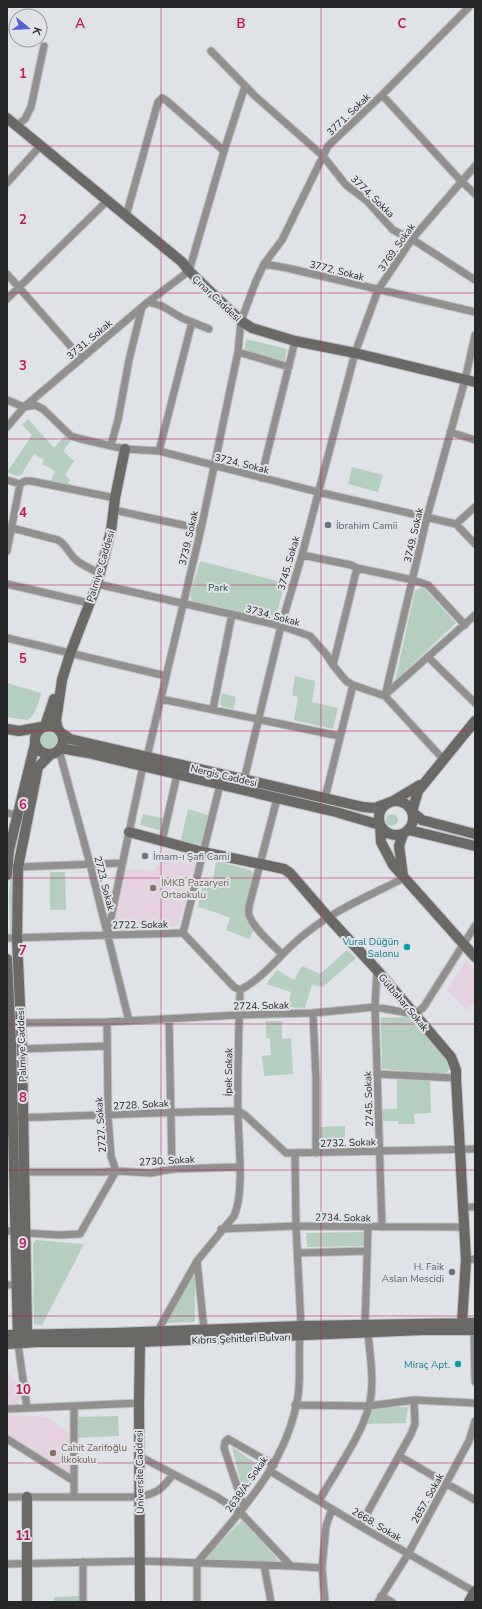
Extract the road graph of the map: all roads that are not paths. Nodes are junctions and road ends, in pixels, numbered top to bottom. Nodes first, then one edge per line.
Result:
1 (469, 7) edge
2 (44, 48) edge
3 (211, 51) dead end
4 (245, 86) junction
5 (382, 95) junction
6 (7, 118) edge
7 (17, 125) junction
8 (41, 145) junction
9 (224, 151) junction
10 (323, 156) junction
11 (475, 166) edge
12 (461, 181) junction
13 (7, 183) edge
14 (475, 194) edge
15 (108, 200) junction
16 (126, 216) junction
17 (412, 239) junction
18 (264, 264) junction
19 (189, 271) junction
20 (7, 274) edge
21 (475, 280) edge
22 (19, 286) junction
23 (378, 290) junction
24 (7, 299) edge
25 (145, 304) junction
26 (475, 312) edge
27 (192, 322) junction
28 (241, 322) junction
29 (209, 329) dead end
30 (475, 335) edge
31 (295, 341) junction
32 (238, 352) junction
33 (355, 353) junction
34 (81, 358) junction
35 (289, 367) junction
36 (470, 381) edge
37 (7, 400) edge
38 (24, 406) junction
39 (7, 427) edge
40 (450, 432) junction
41 (475, 440) edge
42 (111, 445) junction
43 (125, 449) junction
44 (159, 451) junction
45 (214, 466) junction
46 (261, 478) junction
47 (7, 480) edge
48 (20, 484) junction
49 (318, 492) junction
50 (115, 498) junction
51 (475, 507) edge
52 (114, 510) junction
53 (427, 517) junction
54 (456, 524) junction
55 (12, 528) junction
56 (201, 529) junction
57 (475, 544) edge
58 (7, 551) edge
59 (302, 554) junction
60 (356, 568) junction
61 (99, 573) junction
62 (413, 580) junction
63 (7, 584) edge
64 (96, 584) junction
65 (89, 603) junction
66 (184, 604) junction
67 (232, 614) junction
68 (475, 614) edge
69 (465, 625) junction
70 (281, 626) junction
71 (7, 638) edge
72 (70, 654) junction
73 (428, 657) junction
74 (333, 665) junction
75 (166, 676) junction
76 (62, 680) junction
77 (353, 685) junction
78 (385, 696) junction
79 (161, 699) junction
80 (475, 704) edge
81 (213, 709) junction
82 (259, 720) junction
83 (475, 721) edge
84 (43, 727) junction
85 (10, 731) edge
86 (60, 731) junction
87 (339, 736) junction
88 (34, 743) junction
89 (56, 751) junction
90 (147, 757) junction
91 (443, 759) junction
92 (143, 766) junction
93 (177, 775) junction
94 (244, 780) junction
95 (425, 782) junction
96 (220, 785) junction
97 (325, 798) junction
98 (278, 799) junction
99 (390, 802) junction
100 (412, 812) junction
101 (12, 814) edge
102 (380, 825) junction
103 (129, 832) junction
104 (406, 832) junction
105 (475, 834) edge
106 (162, 841) junction
107 (475, 846) edge
108 (203, 852) junction
109 (122, 863) junction
110 (90, 864) junction
111 (261, 864) junction
112 (18, 867) junction
113 (7, 875) edge
114 (404, 878) junction
115 (328, 918) junction
116 (475, 926) edge
117 (183, 933) junction
118 (107, 935) junction
119 (12, 939) edge
120 (463, 944) junction
121 (282, 954) junction
122 (475, 957) edge
123 (7, 959) edge
124 (377, 970) junction
125 (240, 990) junction
126 (375, 1007) junction
127 (313, 1013) junction
128 (414, 1014) junction
129 (239, 1015) junction
130 (8, 1017) edge
131 (169, 1019) junction
132 (129, 1021) junction
133 (107, 1022) junction
134 (21, 1023) junction
135 (107, 1046) junction
136 (22, 1049) junction
137 (376, 1074) junction
138 (456, 1078) junction
139 (238, 1111) junction
140 (172, 1112) junction
141 (108, 1116) junction
142 (14, 1117) edge
143 (380, 1150) junction
144 (459, 1150) junction
145 (475, 1150) edge
146 (295, 1153) junction
147 (316, 1153) junction
148 (239, 1167) junction
149 (172, 1169) junction
150 (116, 1171) junction
151 (24, 1172) junction
152 (464, 1207) junction
153 (475, 1207) edge
154 (296, 1226) junction
155 (368, 1227) junction
156 (382, 1227) junction
157 (465, 1227) junction
158 (221, 1229) junction
159 (11, 1231) edge
160 (25, 1233) junction
161 (367, 1251) junction
162 (298, 1253) junction
163 (471, 1260) edge
164 (197, 1261) junction
165 (11, 1285) edge
166 (462, 1323) junction
167 (474, 1328) edge
168 (366, 1329) junction
169 (204, 1330) junction
170 (301, 1331) junction
171 (162, 1332) junction
172 (19, 1338) edge
173 (140, 1342) junction
174 (7, 1344) edge
175 (475, 1382) edge
176 (414, 1400) junction
177 (475, 1403) edge
178 (139, 1404) junction
179 (295, 1405) junction
180 (74, 1406) junction
181 (369, 1406) junction
182 (27, 1408) junction
183 (7, 1409) edge
184 (475, 1422) edge
185 (7, 1438) edge
186 (472, 1442) edge
187 (139, 1456) junction
188 (400, 1456) junction
189 (272, 1468) junction
190 (172, 1474) junction
191 (74, 1481) junction
192 (446, 1484) junction
193 (74, 1496) junction
194 (7, 1497) edge
195 (27, 1497) junction
196 (139, 1497) junction
197 (475, 1500) edge
198 (319, 1501) junction
199 (332, 1509) junction
200 (242, 1510) junction
201 (360, 1526) junction
202 (408, 1554) junction
203 (141, 1561) junction
204 (83, 1562) junction
205 (26, 1563) junction
206 (197, 1563) junction
207 (7, 1564) edge
208 (264, 1565) junction
209 (291, 1566) junction
210 (322, 1568) junction
211 (475, 1592) edge
212 (380, 1599) edge
213 (27, 1602) edge
214 (83, 1602) edge
215 (140, 1602) edge
216 (197, 1602) edge
217 (271, 1602) edge
218 (325, 1602) edge
219 (392, 1602) edge
220 (469, 1602) edge

1 - 5 street, 3771. Sokak
2 - 7 street
3 - 4 street, 3774. Sokka
4 - 9 street
4 - 10 street, 3774. Sokka
5 - 10 street, 3771. Sokak
5 - 12 street
6 - 7 main road, Çınar Caddesi
7 - 8 main road, Çınar Caddesi
8 - 13 street
8 - 15 main road, Çınar Caddesi
9 - 16 street
9 - 19 street
10 - 17 street, 3774. Sokka
10 - 18 street, 3771. Sokak
11 - 12 street, 3769. Sokak
12 - 14 street
12 - 17 street, 3769. Sokak
15 - 16 main road, Çınar Caddesi
15 - 22 street
16 - 19 main road, Çınar Caddesi
17 - 21 street, 3774. Sokka
17 - 23 street, 3769. Sokak
18 - 23 street, 3772. Sokak
18 - 28 street, 3771. Sokak
19 - 25 street, 3731. Sokak
19 - 28 main road, Çınar Caddesi
20 - 22 street
22 - 24 street
22 - 34 street
23 - 26 street, 3772. Sokak
23 - 33 street, 3769. Sokak
25 - 27 street
25 - 34 street, 3731. Sokak
25 - 42 street
27 - 29 street
27 - 44 street
28 - 31 main road, Çınar Caddesi
28 - 32 street, 3739. Sokak
30 - 36 street, 3749. Sokak
31 - 33 main road, Çınar Caddesi
31 - 35 street
32 - 35 street
32 - 45 street, 3739. Sokak
33 - 36 main road, Çınar Caddesi
33 - 49 street, 3745. Sokak
34 - 38 street, 3731. Sokak
35 - 46 street
36 - 40 street, 3749. Sokak
37 - 38 street, 3724. Sokak
38 - 39 street, 3731. Sokak
38 - 42 street, 3724. Sokak
40 - 41 street
40 - 53 street, 3749. Sokak
42 - 43 street, 3724. Sokak
43 - 44 street, 3724. Sokak
43 - 50 main road, Palmiye Caddesi
44 - 45 street, 3724. Sokak
45 - 46 street, 3724. Sokak
45 - 56 street, 3739. Sokak
46 - 49 street, 3724. Sokak
47 - 48 street
48 - 50 street
48 - 55 street
49 - 53 street, 3724. Sokak
49 - 59 street, 3745. Sokak
50 - 52 main road, Palmiye Caddesi
51 - 54 street
52 - 56 street
52 - 61 main road, Palmiye Caddesi
53 - 54 street, 3724. Sokak
53 - 62 street, 3749. Sokak
54 - 57 street
55 - 58 street
55 - 61 street
56 - 66 street, 3739. Sokak
59 - 60 street
59 - 70 street, 3745. Sokak
60 - 62 street
60 - 74 street
61 - 64 main road, Palmiye Caddesi
62 - 69 street
62 - 78 street, 3749. Sokak
63 - 65 street
64 - 65 main road, Palmiye Caddesi
64 - 66 street, 3734. Sokak
65 - 72 main road, Palmiye Caddesi
66 - 67 street, 3734. Sokak
66 - 75 street, 3739. Sokak
67 - 70 street, 3734. Sokak
67 - 81 street
68 - 69 street
69 - 73 street
70 - 74 street, 3734. Sokak
70 - 82 street, 3745. Sokak
71 - 72 street
72 - 75 street
72 - 76 main road, Palmiye Caddesi
73 - 78 street
73 - 80 street
74 - 77 street, 3734. Sokak
75 - 79 street, 3739. Sokak
76 - 84 main road, Palmiye Caddesi
76 - 86 main road, Palmiye Caddesi
77 - 78 street, 3734. Sokak
77 - 87 street
78 - 91 street, 3734. Sokak
79 - 81 street
79 - 90 street, 3739. Sokak
81 - 82 street
82 - 87 street
82 - 94 street, 3745. Sokak
83 - 91 main road
84 - 85 main road
84 - 86 main road
84 - 88 main road
85 - 88 main road
86 - 89 main road
86 - 90 main road, Nergis Caddesi
87 - 97 street
88 - 89 main road
88 - 101 main road
89 - 92 main road, Nergis Caddesi
89 - 110 street, 2723. Sokak
89 - 112 main road, Palmiye Caddesi
90 - 94 main road, Nergis Caddesi
91 - 95 main road
92 - 93 main road, Nergis Caddesi
92 - 103 street
93 - 96 main road, Nergis Caddesi
93 - 106 street
94 - 97 main road, Nergis Caddesi
95 - 99 main road
95 - 100 main road
96 - 98 main road, Nergis Caddesi
96 - 108 street
97 - 99 main road, Nergis Caddesi
98 - 102 main road, Nergis Caddesi
98 - 111 street
99 - 100 main road
99 - 102 main road
100 - 104 main road
100 - 105 main road
101 - 113 main road
102 - 104 main road
102 - 114 main road
103 - 106 main road, Gülbahar Sokak
103 - 109 street
104 - 107 main road
104 - 114 main road
106 - 108 main road, Gülbahar Sokak
108 - 111 main road, Gülbahar Sokak
108 - 117 street
109 - 110 street
109 - 118 street
110 - 112 street
110 - 118 street, 2723. Sokak
111 - 115 main road, Gülbahar Sokak
111 - 121 street
112 - 119 main road, Palmiye Caddesi
114 - 115 street
114 - 120 main road
115 - 121 street
115 - 124 main road, Gülbahar Sokak
116 - 120 street
117 - 118 street, 2722. Sokak
117 - 125 street
118 - 119 street, 2722. Sokak
118 - 132 street, 2723. Sokak
119 - 134 main road, Palmiye Caddesi
120 - 122 main road
120 - 128 street
121 - 125 street
123 - 130 main road, Palmiye Caddesi
124 - 126 street, 2745. Sokak
124 - 128 main road, Gülbahar Sokak
125 - 129 street, İpek Sokak
126 - 127 street, 2724. Sokak
126 - 128 street, 2724. Sokak
126 - 137 street, 2745. Sokak
127 - 129 street, 2724. Sokak
127 - 147 street
128 - 138 main road, Gülbahar Sokak
129 - 131 street, 2724. Sokak
129 - 139 street, İpek Sokak
130 - 142 main road, Palmiye Caddesi
131 - 132 street, 2724. Sokak
131 - 140 street
132 - 133 street, 2724. Sokak
133 - 134 street, 2724. Sokak
133 - 135 street, 2727. Sokak
134 - 136 main road, Palmiye Caddesi
135 - 136 street
135 - 141 street, 2727. Sokak
136 - 142 main road, Palmiye Caddesi
137 - 138 street
137 - 143 street, 2745. Sokak
138 - 144 main road, Gülbahar Sokak
139 - 140 street, 2728. Sokak
139 - 146 street, 2732. Sokak
139 - 148 street, İpek Sokak
140 - 141 street, 2728. Sokak
140 - 149 street
141 - 142 street, 2728. Sokak
141 - 150 street, 2727. Sokak
142 - 151 main road, Palmiye Caddesi
142 - 159 main road, Palmiye Caddesi
143 - 144 street, 2732. Sokak
143 - 147 street, 2732. Sokak
143 - 156 street, 2745. Sokak
144 - 145 street, 2732. Sokak
144 - 152 main road, Gülbahar Sokak
146 - 147 street, 2732. Sokak
146 - 154 street, 2638/A. Sokak
148 - 149 street, 2730. Sokak
148 - 158 street, İpek Sokak
149 - 150 street, 2730. Sokak
150 - 151 street, 2730. Sokak
150 - 160 street
151 - 160 main road, Palmiye Caddesi
152 - 153 street
152 - 157 main road, Gülbahar Sokak
154 - 155 street, 2734. Sokak
154 - 158 street, 2734. Sokak
154 - 162 street, 2638/A. Sokak
155 - 156 street, 2734. Sokak
155 - 161 street
156 - 157 street, 2734. Sokak
157 - 163 main road, Gülbahar Sokak
158 - 164 street, İpek Sokak
159 - 165 main road, Palmiye Caddesi
160 - 172 main road, Palmiye Caddesi
161 - 162 street
161 - 168 street
162 - 170 street, 2638/A. Sokak
163 - 166 main road, Gülbahar Sokak
164 - 169 street
164 - 171 street, İpek Sokak
165 - 172 main road, Palmiye Caddesi
166 - 167 main road, Kıbrıs Şehitleri Bulvarı
166 - 168 main road, Kıbrıs Şehitleri Bulvarı
167 - 168 main road, Kıbrıs Şehitleri Bulvarı
167 - 175 street
168 - 170 main road, Kıbrıs Şehitleri Bulvarı
168 - 181 street
169 - 170 main road, Kıbrıs Şehitleri Bulvarı
169 - 171 main road, Kıbrıs Şehitleri Bulvarı
170 - 173 main road, Kıbrıs Şehitleri Bulvarı
170 - 179 street, 2638/A. Sokak
171 - 172 main road, Kıbrıs Şehitleri Bulvarı
172 - 173 main road, Kıbrıs Şehitleri Bulvarı
172 - 174 main road, Kıbrıs Şehitleri Bulvarı
172 - 182 street
173 - 178 main road, Üniversite Caddesi
176 - 177 street
176 - 181 street
176 - 188 street
178 - 180 street
178 - 187 main road, Üniversite Caddesi
179 - 181 street
179 - 189 street, 2638/A. Sokak
180 - 182 street
180 - 191 street
181 - 198 street
182 - 183 street
184 - 186 street, 2657. Sokak
185 - 191 street
186 - 192 street, 2657. Sokak
187 - 190 street
187 - 196 main road, Üniversite Caddesi
188 - 192 street
188 - 201 street
189 - 198 street, 2668. Sokak
189 - 200 street, 2638/A. Sokak
189 - 200 street, 2668. Sokak
190 - 196 street
190 - 200 street
191 - 193 street
192 - 197 street
192 - 202 street, 2657. Sokak
193 - 195 street
193 - 196 street
194 - 195 street
195 - 205 main road
196 - 203 main road, Üniversite Caddesi
198 - 199 street, 2668. Sokak
199 - 201 street, 2668. Sokak
199 - 210 street
200 - 206 street, 2638/A. Sokak
200 - 209 street
201 - 202 street, 2668. Sokak
202 - 211 street, 2668. Sokak
202 - 212 street, 2657. Sokak
203 - 204 street
203 - 206 street
203 - 215 main road, Üniversite Caddesi
204 - 205 street
204 - 214 street
205 - 207 street
205 - 213 main road
206 - 208 street
206 - 216 street
208 - 209 street
208 - 217 street
209 - 210 street
210 - 218 street
211 - 220 main road
212 - 219 street

